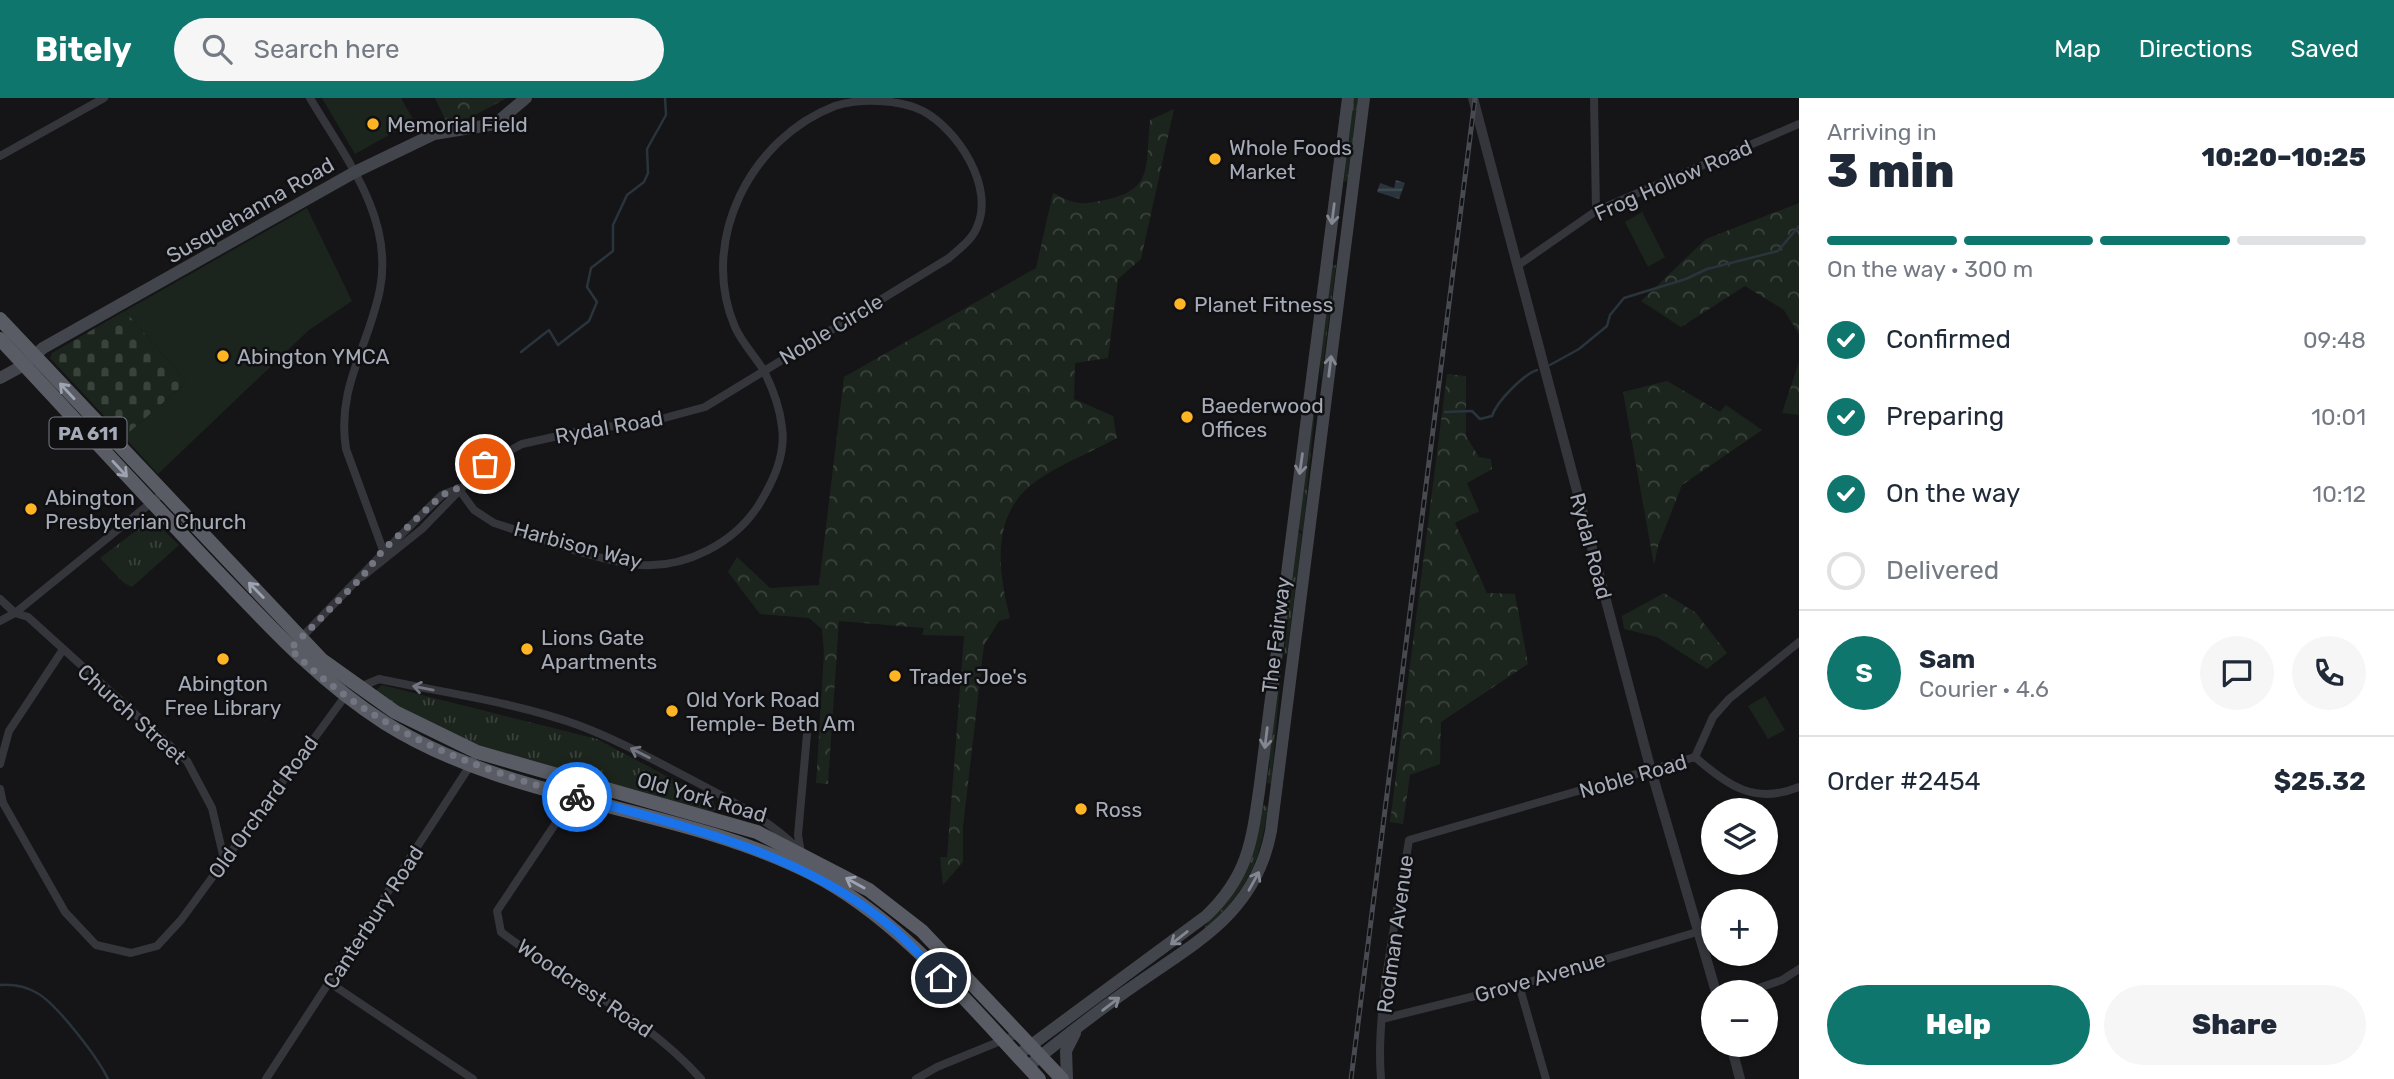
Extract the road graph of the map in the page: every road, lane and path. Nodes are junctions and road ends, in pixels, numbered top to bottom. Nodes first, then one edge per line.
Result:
1 (104, 98) edge
2 (310, 98) edge
3 (526, 98) edge
4 (1348, 98) edge
5 (1364, 98) edge
6 (1473, 98) edge
7 (1594, 98) edge
8 (851, 99) edge
9 (909, 102) edge
10 (1799, 124) edge
11 (0, 156) edge
12 (355, 172) junction
13 (1597, 211) junction
14 (1517, 266) junction
15 (0, 319) edge
16 (0, 339) edge
17 (29, 361) junction
18 (763, 370) junction
19 (0, 378) edge
20 (458, 488) junction
21 (157, 497) junction
22 (405, 530) junction
23 (412, 538) junction
24 (383, 550) junction
25 (362, 577) junction
26 (0, 599) edge
27 (15, 613) junction
28 (0, 621) edge
29 (301, 638) junction
30 (1799, 642) edge
31 (290, 649) junction
32 (62, 651) junction
33 (352, 692) junction
34 (807, 734) dead end
35 (1695, 757) junction
36 (474, 759) junction
37 (0, 764) edge
38 (1651, 771) junction
39 (1799, 786) edge
40 (0, 789) edge
41 (578, 790) junction
42 (1258, 795) junction
43 (1275, 797) junction
44 (1458, 826) joint
45 (801, 853) junction
46 (224, 859) junction
47 (1697, 932) junction
48 (1799, 969) edge
49 (1712, 980) edge
50 (1778, 981) edge
51 (330, 983) junction
52 (1519, 985) junction
53 (1382, 1019) junction
54 (1084, 1024) junction
55 (1018, 1034) junction
56 (1002, 1041) junction
57 (1035, 1051) junction
58 (1017, 1056) junction
59 (1734, 1057) edge
60 (1027, 1067) junction
61 (266, 1079) edge
62 (473, 1079) edge
63 (701, 1079) edge
64 (916, 1079) edge
65 (1039, 1079) edge
66 (1062, 1079) edge
67 (1067, 1079) edge
68 (1381, 1079) edge
69 (1546, 1079) edge
70 (1740, 1079) edge

1 - 11 street
2 - 12 street
3 - 12 main road, Susquehanna Road
4 -> 42 main road, The Fairway
43 -> 5 main road, The Fairway
6 - 14 street, Rydal Road
7 - 13 street
8 - 9 street, Noble Circle
8 - 18 street, Noble Circle
9 - 18 street, Noble Circle
10 - 13 street, Frog Hollow Road
12 - 17 main road, Susquehanna Road
12 - 24 street
13 - 14 street, Frog Hollow Road
14 - 38 street, Rydal Road
15 - 17 highway, Old York Road / PA 611
16 - 17 highway, Old York Road / PA 611
17 - 19 main road, Susquehanna Road
17 - 21 highway, Old York Road / PA 611
18 - 20 street, Rydal Road
18 - 20 street, Harbison Way
20 - 22 street, Rydal Road
20 - 23 street, Rydal Road
21 - 27 street
29 -> 21 highway, Old York Road / PA 611
21 - 31 highway, Old York Road / PA 611
22 - 23 street
22 - 24 street, Rydal Road
23 - 25 street, Rydal Road
24 - 25 street, Rydal Road
25 - 29 street, Rydal Road
26 - 27 street, Church Street
27 - 28 street
27 - 32 street, Church Street
29 - 31 street, Rydal Road
29 - 33 highway, Old York Road / PA 611
30 - 35 street
31 - 33 highway, Old York Road / PA 611
32 - 37 street
32 - 46 street, Church Street
33 - 36 highway, Old York Road / PA 611
45 -> 33 street
33 - 46 street, Old Orchard Road
34 - 45 street
35 - 38 street, Noble Road
35 - 39 street, Noble Road
36 - 41 highway, Old York Road / PA 611
36 - 51 street, Canterbury Road
38 - 44 street, Noble Road
38 - 47 street, Rydal Road
40 - 46 street, Old Orchard Road
41 - 45 highway, Old York Road / PA 611
41 - 56 highway, Old York Road / PA 611
41 - 63 street, Woodcrest Road
42 - 43 main road
42 -> 57 main road, The Fairway
54 -> 43 main road, The Fairway
44 - 53 street, Rodman Avenue
55 -> 45 highway, Old York Road / PA 611
47 - 49 street, Rydal Road
47 - 52 street, Grove Avenue
48 - 50 street
51 - 61 street, Canterbury Road
51 - 62 street
52 - 53 street, Grove Avenue
52 - 69 street
53 - 68 street, Rodman Avenue
54 - 57 main road, The Fairway
54 - 67 main road
55 - 56 street
55 - 57 highway, Old York Road / PA 611
56 - 58 highway, Old York Road / PA 611
56 - 64 street
57 - 58 main road, The Fairway
57 - 60 main road, The Fairway
57 - 66 highway, Old York Road / PA 611
58 - 60 highway, Old York Road / PA 611
59 - 70 street
60 - 65 highway, Old York Road / PA 611

